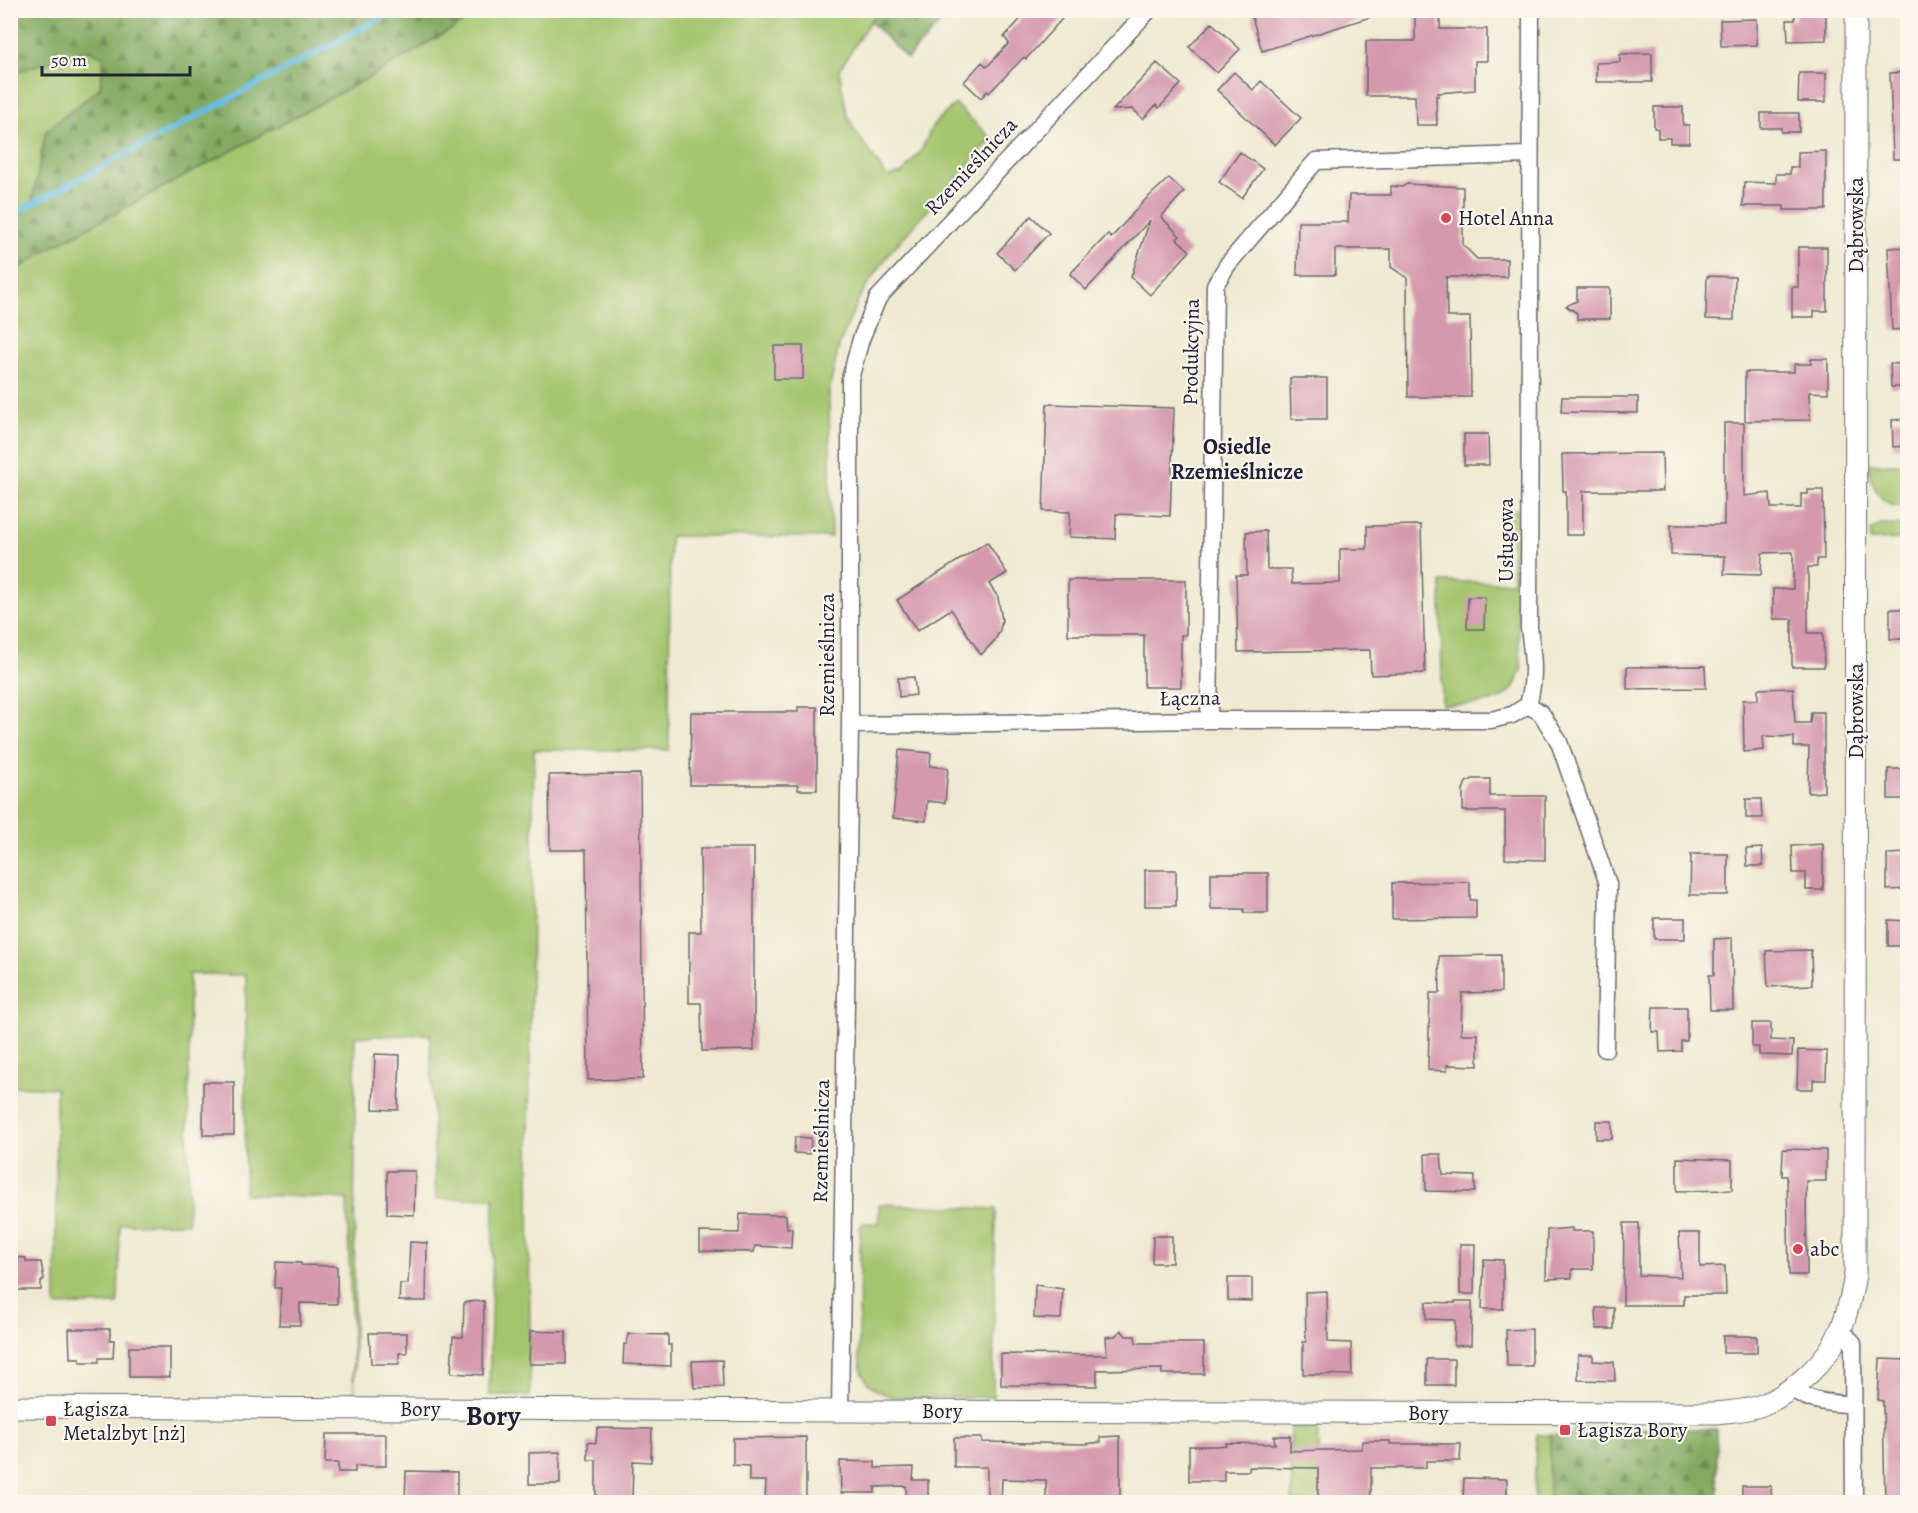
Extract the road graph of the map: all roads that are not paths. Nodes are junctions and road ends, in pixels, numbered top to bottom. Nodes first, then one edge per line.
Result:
1 (1149, 10) edge
2 (1531, 10) edge
3 (1856, 10) edge
4 (1529, 155) junction
5 (1528, 705) junction
6 (1209, 720) junction
7 (850, 725) junction
8 (1605, 1049) dead end
9 (1840, 1330) junction
10 (1792, 1388) junction
11 (1853, 1404) junction
12 (10, 1407) edge
13 (840, 1411) junction
14 (1854, 1503) edge

1 - 7 street, Rzemieślnicza
2 - 4 street, Usługowa
3 - 9 street, Dąbrowska
4 - 5 street, Usługowa
4 - 6 street, Produkcyjna
5 - 6 street, Łączna
5 - 8 street
6 - 7 street, Łączna
7 - 13 street, Rzemieślnicza
9 - 10 street, Bory
9 - 11 street
10 - 11 street
10 - 13 street, Bory
11 - 14 street
12 - 13 street, Bory

